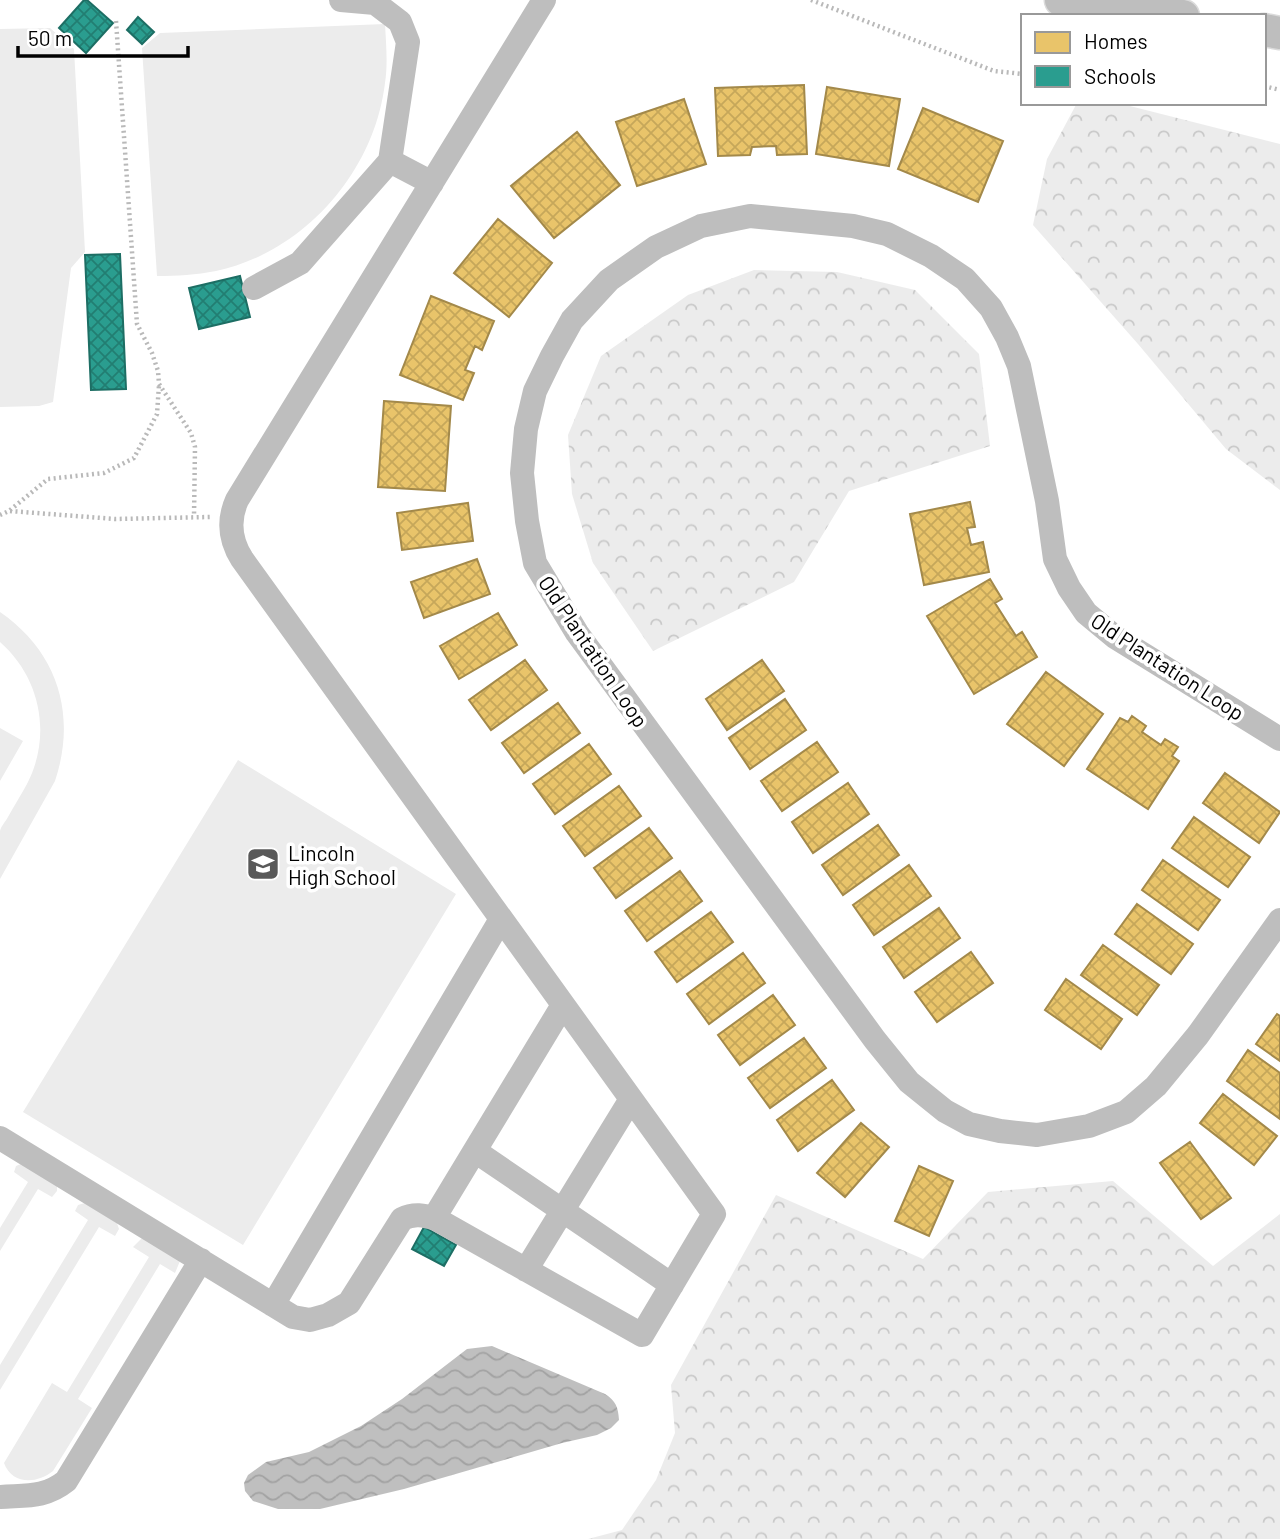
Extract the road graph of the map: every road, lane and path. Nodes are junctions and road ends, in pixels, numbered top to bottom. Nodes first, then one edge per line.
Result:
1 (341, 0) edge
2 (544, 0) edge
3 (811, 0) edge
4 (1061, 0) edge
5 (1166, 14) edge
6 (116, 21) dead end
7 (1021, 75) edge
8 (390, 162) junction
9 (432, 183) junction
10 (254, 288) dead end
11 (159, 384) junction
12 (9, 511) junction
13 (0, 515) edge
14 (194, 517) junction
15 (210, 517) dead end
16 (1280, 739) edge
17 (501, 919) junction
18 (1280, 920) edge
19 (563, 1005) junction
20 (631, 1098) junction
21 (0, 1138) edge
22 (475, 1151) junction
23 (562, 1210) junction
24 (434, 1218) junction
25 (201, 1260) junction
26 (526, 1270) junction
27 (671, 1285) junction
28 (273, 1305) junction
29 (0, 1497) edge

1 - 8 street
2 - 9 street
3 - 7 path
4 - 5 main road
6 - 11 path
8 - 9 street
8 - 10 street
9 - 17 street
11 - 12 path
11 - 14 path
12 - 13 path
12 - 14 path
14 - 15 path
16 - 18 street, Old Plantation Loop
17 - 19 street
17 - 28 street
19 - 20 street
19 - 22 street
20 - 23 street
20 - 27 street
21 - 25 street
22 - 23 street
22 - 24 street
23 - 26 street
23 - 27 street
24 - 26 street
24 - 28 street
25 - 28 street
25 - 29 street
26 - 27 street

